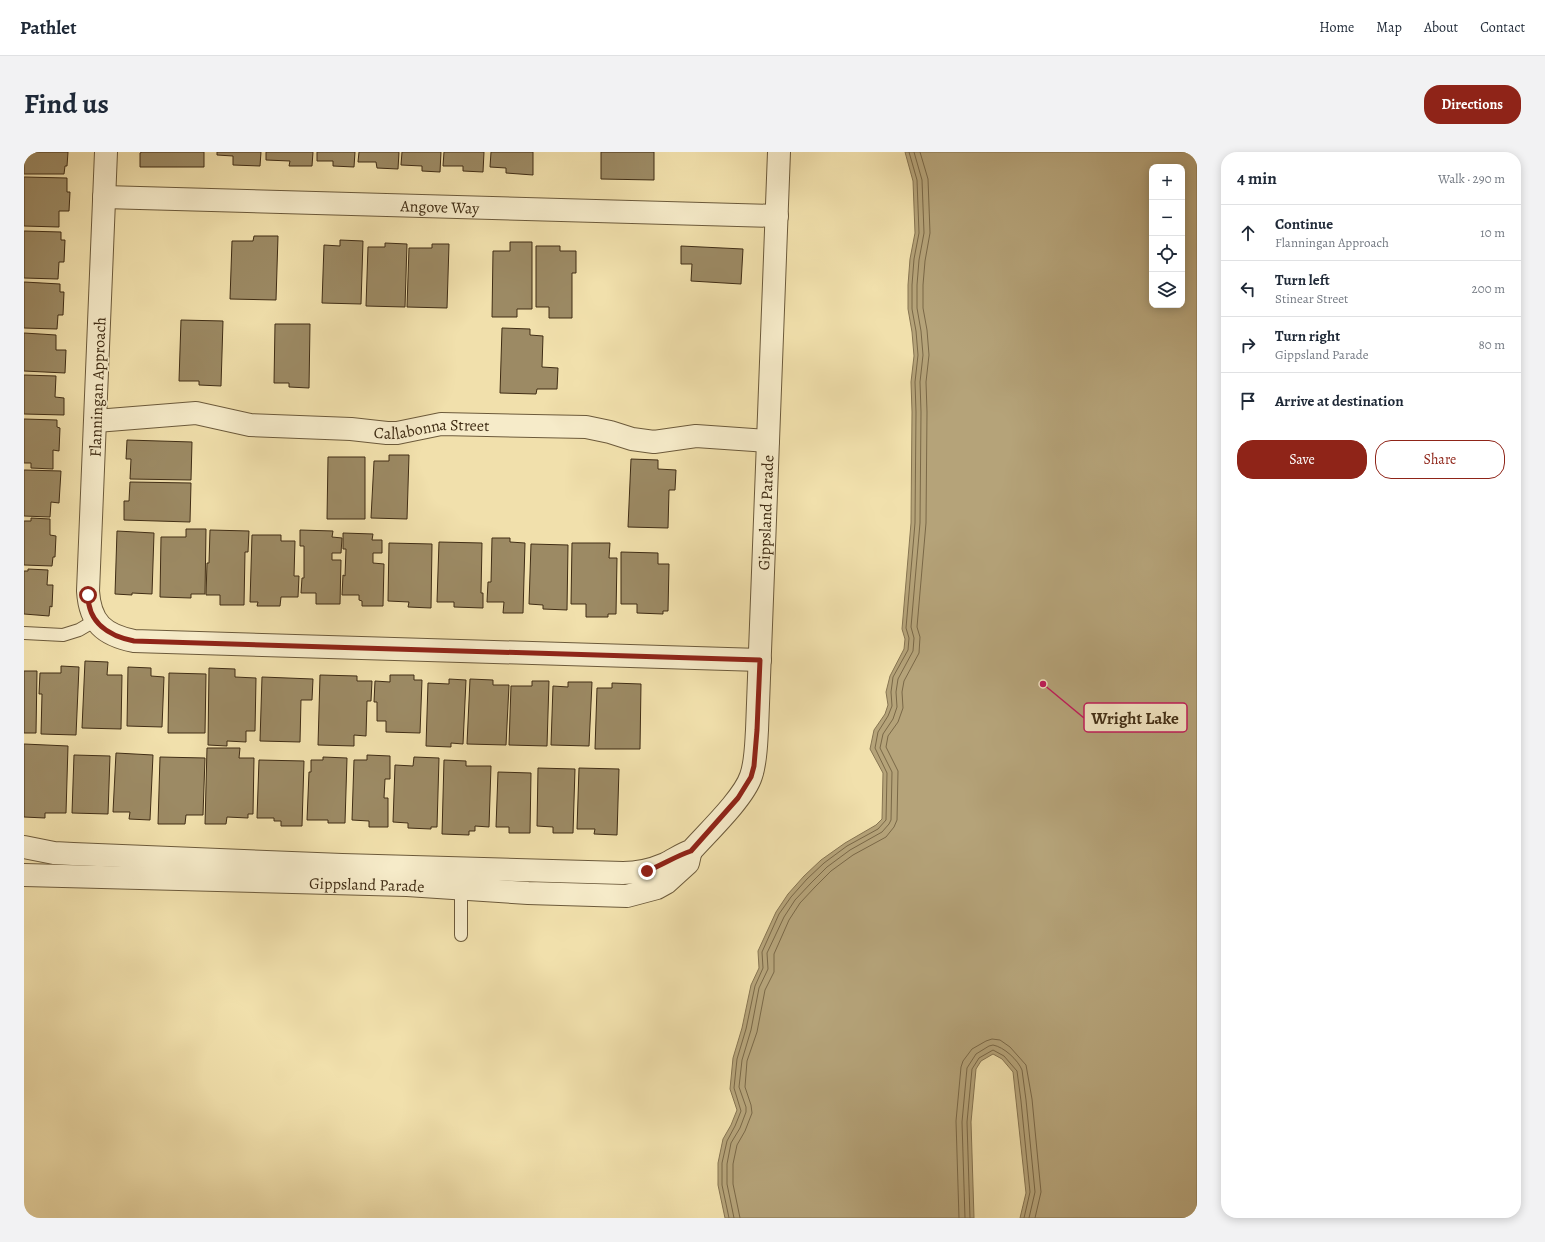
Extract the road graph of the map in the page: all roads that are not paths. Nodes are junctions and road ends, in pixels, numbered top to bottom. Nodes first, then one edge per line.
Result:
1 (106, 152) edge
2 (779, 152) edge
3 (104, 197) junction
4 (777, 216) junction
5 (96, 422) junction
6 (768, 441) junction
7 (96, 620) junction
8 (24, 634) edge
9 (760, 660) junction
10 (24, 847) edge
11 (24, 875) edge
12 (461, 879) junction
13 (461, 935) dead end

1 - 3 street, Flanningan Approach
2 - 4 street, Gippsland Parade
3 - 4 street, Angove Way
3 - 5 street, Flanningan Approach
4 - 6 street, Gippsland Parade
5 - 6 street, Callabonna Street
5 - 7 street, Flanningan Approach
6 - 9 street, Gippsland Parade
7 - 8 lane
7 - 9 street
9 - 12 street, Gippsland Parade
10 - 12 street, Gippsland Parade
11 - 12 street, Gippsland Parade
12 - 13 lane

